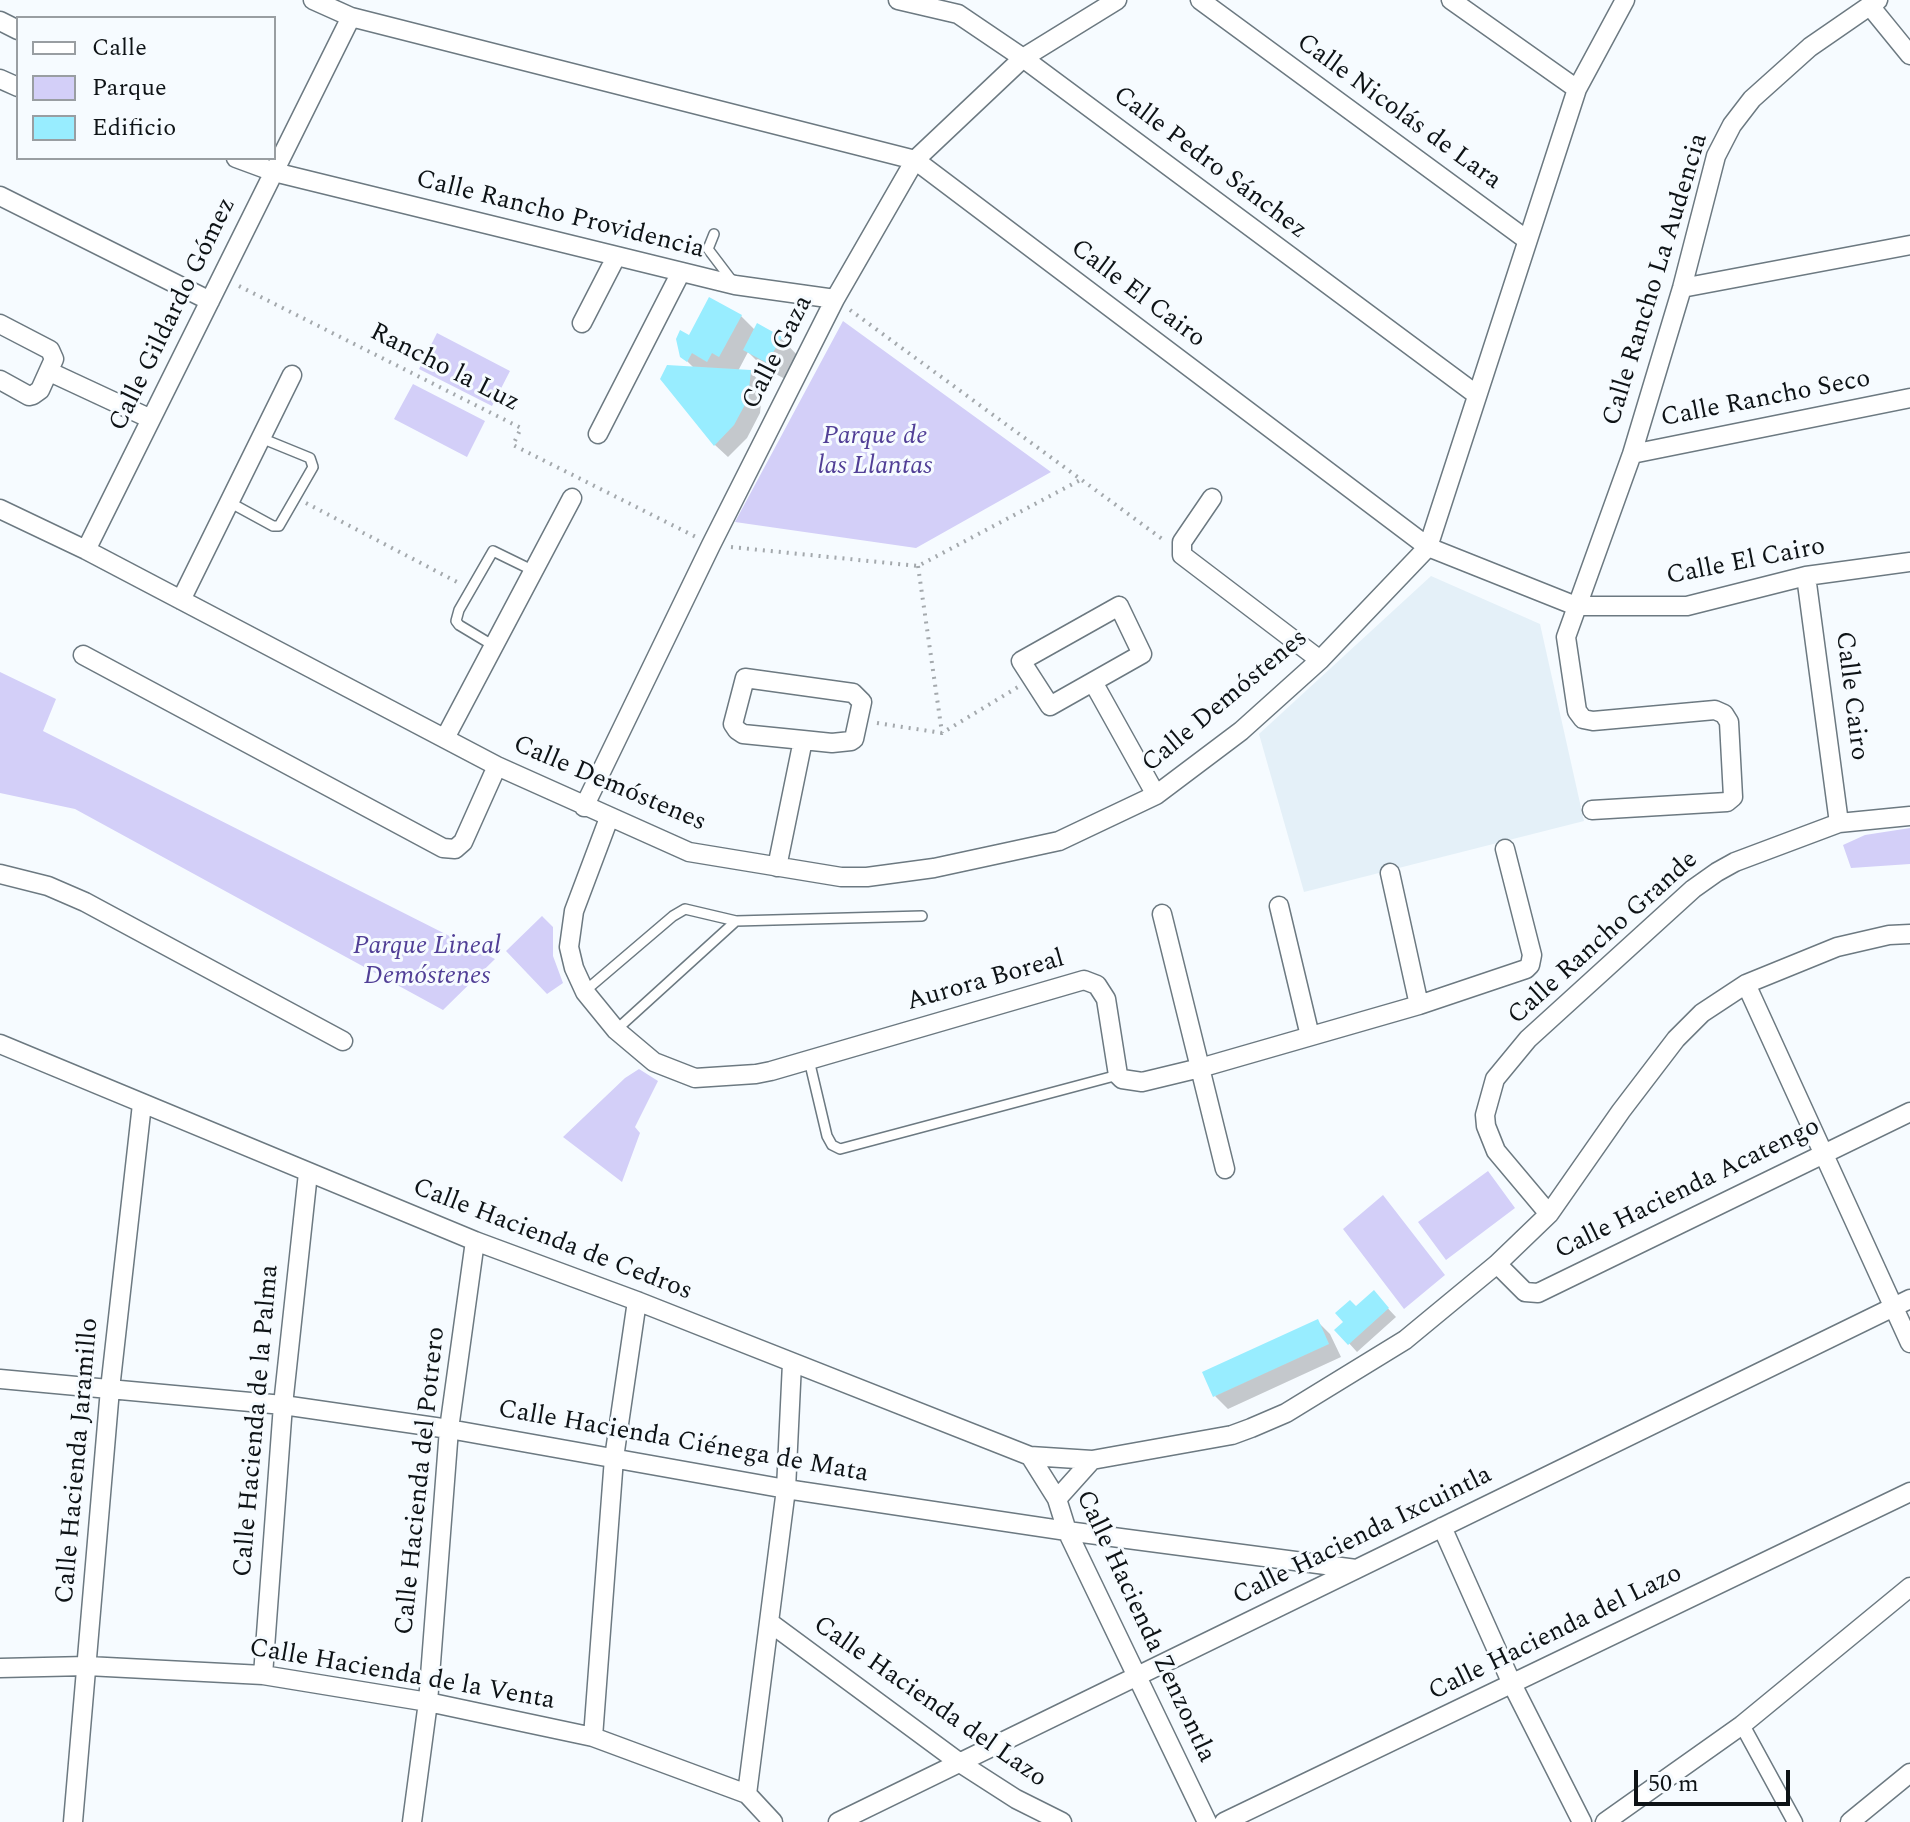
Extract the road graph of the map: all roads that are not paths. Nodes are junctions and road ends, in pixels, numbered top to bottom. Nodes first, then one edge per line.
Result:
1 (313, 0) edge
2 (898, 0) edge
3 (1117, 0) edge
4 (1200, 0) edge
5 (1451, 0) edge
6 (1625, 0) edge
7 (1862, 5) edge
8 (965, 7) edge
9 (351, 17) junction
10 (1910, 55) edge
11 (1023, 58) junction
12 (1577, 89) junction
13 (241, 160) edge
14 (915, 160) junction
15 (274, 172) junction
16 (0, 196) edge
17 (714, 234) dead end
18 (1527, 240) junction
19 (1910, 245) edge
20 (616, 257) junction
21 (681, 272) junction
22 (735, 285) junction
23 (1682, 288) junction
24 (835, 299) junction
25 (210, 301) junction
26 (582, 323) dead end
27 (0, 324) edge
28 (50, 372) junction
29 (292, 375) dead end
30 (0, 380) edge
31 (1477, 395) junction
32 (1910, 398) edge
33 (151, 419) junction
34 (598, 434) dead end
35 (261, 438) junction
36 (1632, 454) junction
37 (572, 498) dead end
38 (1212, 498) dead end
39 (229, 502) junction
40 (0, 509) edge
41 (1428, 547) junction
42 (86, 550) junction
43 (1910, 562) edge
44 (534, 571) junction
45 (1806, 576) junction
46 (181, 600) junction
47 (1576, 606) junction
48 (494, 646) junction
49 (83, 655) dead end
50 (1320, 660) junction
51 (1093, 682) junction
52 (445, 738) junction
53 (803, 740) junction
54 (497, 766) junction
55 (1156, 795) junction
56 (584, 807) junction
57 (1592, 810) dead end
58 (1910, 816) edge
59 (609, 818) junction
60 (1839, 823) junction
61 (1505, 849) dead end
62 (777, 867) junction
63 (1390, 873) dead end
64 (0, 874) edge
65 (1279, 906) dead end
66 (1162, 914) dead end
67 (922, 916) dead end
68 (736, 921) junction
69 (1910, 934) edge
70 (1746, 984) junction
71 (585, 992) junction
72 (1419, 1005) junction
73 (616, 1030) junction
74 (1310, 1036) junction
75 (343, 1041) dead end
76 (0, 1044) edge
77 (809, 1060) junction
78 (1200, 1068) junction
79 (1118, 1075) junction
80 (142, 1104) junction
81 (1910, 1112) edge
82 (1823, 1152) junction
83 (1225, 1169) dead end
84 (308, 1173) junction
85 (1549, 1214) junction
86 (475, 1241) junction
87 (1497, 1264) junction
88 (637, 1301) junction
89 (1902, 1303) edge
90 (1910, 1343) edge
91 (792, 1363) junction
92 (0, 1379) edge
93 (110, 1389) junction
94 (283, 1405) junction
95 (449, 1429) junction
96 (1030, 1456) junction
97 (614, 1458) junction
98 (1092, 1460) junction
99 (786, 1489) junction
100 (1910, 1492) edge
101 (1057, 1499) junction
102 (1442, 1527) junction
103 (1067, 1531) junction
104 (1356, 1569) junction
105 (1910, 1587) edge
106 (769, 1622) junction
107 (87, 1666) junction
108 (0, 1668) edge
109 (263, 1675) junction
110 (1138, 1676) junction
111 (1512, 1684) junction
112 (428, 1702) junction
113 (1742, 1725) junction
114 (593, 1737) junction
115 (960, 1763) junction
116 (1910, 1773) edge
117 (747, 1794) junction
118 (73, 1822) edge
119 (412, 1822) edge
120 (773, 1822) edge
121 (838, 1822) edge
122 (1062, 1822) edge
123 (1207, 1822) edge
124 (1224, 1822) edge
125 (1582, 1822) edge
126 (1605, 1822) edge
127 (1795, 1822) edge
128 (1850, 1822) edge

1 - 9 street, Calle El Cairo
2 - 8 street, Calle Pedro Sánchez
3 - 11 street, Calle Gaza
4 - 18 street, Calle Nicolás de Lara
5 - 12 street
6 - 12 street, Calle Demóstenes
7 - 10 street
7 - 23 street, Calle Rancho La Audencia
8 - 11 street, Calle Pedro Sánchez
9 - 14 street, Calle El Cairo
9 - 15 street, Calle Gildardo Gómez
11 - 14 street, Calle Gaza
11 - 31 street, Calle Pedro Sánchez
12 - 18 street, Calle Demóstenes
13 - 15 street, Calle Rancho Providencia
14 - 24 street, Calle Gaza
14 - 41 street, Calle El Cairo
15 - 20 street, Calle Rancho Providencia
15 - 25 street, Calle Gildardo Gómez
16 - 25 street
17 - 22 lane
18 - 31 street, Calle Demóstenes
19 - 23 street
20 - 21 street, Calle Rancho Providencia
20 - 26 street
21 - 22 street, Calle Rancho Providencia
21 - 34 street
22 - 24 street, Calle Rancho Providencia
23 - 36 street, Calle Rancho La Audencia
24 - 56 street, Calle Gaza
25 - 33 street, Calle Gildardo Gómez
27 - 28 street
28 - 30 street
28 - 33 street
29 - 35 street
31 - 41 street, Calle Demóstenes
32 - 36 street, Calle Rancho Seco
33 - 42 street, Calle Gildardo Gómez
35 - 39 street
35 - 39 lane
36 - 47 street, Calle Rancho La Audencia
37 - 44 street
38 - 50 street
39 - 46 street
40 - 42 street, Calle Demóstenes
41 - 47 street, Calle El Cairo
41 - 50 street, Calle Demóstenes
42 - 46 street, Calle Demóstenes
43 - 45 street, Calle El Cairo
44 - 48 street
44 - 48 lane
45 - 47 street, Calle El Cairo
45 - 60 street, Calle Cairo
46 - 52 street, Calle Demóstenes
47 - 57 street, Calle Rancho La Audencia
48 - 52 street
49 - 54 street
50 - 55 street, Calle Demóstenes
51 - 51 street
51 - 55 street
52 - 54 street, Calle Demóstenes
53 - 53 street
53 - 62 street
54 - 56 street, Calle Demóstenes
55 - 62 street, Calle Demóstenes
56 - 59 street, Calle Demóstenes
58 - 60 street, Calle Rancho Grande
59 - 62 street, Calle Demóstenes
59 - 71 street, Aurora Boreal
60 - 85 street, Calle Rancho Grande
61 - 72 street
63 - 72 street
64 - 75 street
65 - 74 street
66 - 78 street
67 - 68 lane
68 - 71 lane
68 - 73 lane
69 - 70 street, Calle Hacienda de Cedros
70 - 82 street
70 - 85 street, Calle Hacienda de Cedros
71 - 73 street, Aurora Boreal
72 - 74 street
73 - 77 street, Aurora Boreal
74 - 78 street
76 - 80 street, Calle Hacienda de Cedros
77 - 79 lane
77 - 79 street, Aurora Boreal
78 - 79 street
78 - 83 street
80 - 84 street, Calle Hacienda de Cedros
80 - 93 street, Calle Hacienda Jaramillo
81 - 82 street, Calle Hacienda Acatengo
82 - 87 street, Calle Hacienda Acatengo
82 - 89 street
84 - 86 street, Calle Hacienda de Cedros
84 - 94 street, Calle Hacienda de la Palma
85 - 87 street, Calle Hacienda de Cedros
86 - 88 street, Calle Hacienda de Cedros
86 - 95 street, Calle Hacienda del Potrero
87 - 98 street, Calle Hacienda de Cedros
88 - 91 street, Calle Hacienda de Cedros
88 - 97 street
89 - 90 street
89 - 102 street, Calle Hacienda Ixcuintla
91 - 96 street, Calle Hacienda de Cedros
91 - 99 street
92 - 93 street, Calle Hacienda Ciénega de Mata
93 - 94 street, Calle Hacienda Ciénega de Mata
93 - 107 street, Calle Hacienda Jaramillo
94 - 95 street, Calle Hacienda Ciénega de Mata
94 - 109 street, Calle Hacienda de la Palma
95 - 97 street, Calle Hacienda Ciénega de Mata
95 - 112 street, Calle Hacienda del Potrero
96 - 98 street, Calle Hacienda de Cedros
96 - 101 street, Calle Hacienda Zenzontla
97 - 99 street, Calle Hacienda Ciénega de Mata
97 - 114 street
98 - 101 street
99 - 103 street, Calle Hacienda Ciénega de Mata
99 - 106 street
100 - 111 street, Calle Hacienda del Lazo
101 - 103 street, Calle Hacienda Zenzontla
102 - 104 street, Calle Hacienda Ixcuintla
102 - 111 street
103 - 104 street, Calle Hacienda Ciénega de Mata
103 - 110 street, Calle Hacienda Zenzontla
104 - 110 street, Calle Hacienda Ixcuintla
105 - 113 street
106 - 115 street, Calle Hacienda del Lazo
106 - 117 street
107 - 108 street, Calle Hacienda de la Venta
107 - 109 street, Calle Hacienda de la Venta
107 - 118 street, Calle Hacienda Jaramillo
109 - 112 street, Calle Hacienda de la Venta
110 - 115 street, Calle Hacienda Ixcuintla
110 - 123 street, Calle Hacienda Zenzontla
111 - 124 street, Calle Hacienda del Lazo
111 - 125 street
112 - 114 street, Calle Hacienda de la Venta
112 - 119 street, Calle Hacienda del Potrero
113 - 126 street
113 - 127 street
114 - 117 street, Calle Hacienda de la Venta
115 - 121 street, Calle Hacienda Ixcuintla
115 - 122 street, Calle Hacienda del Lazo
116 - 128 street
117 - 120 street, Calle Hacienda de la Venta

